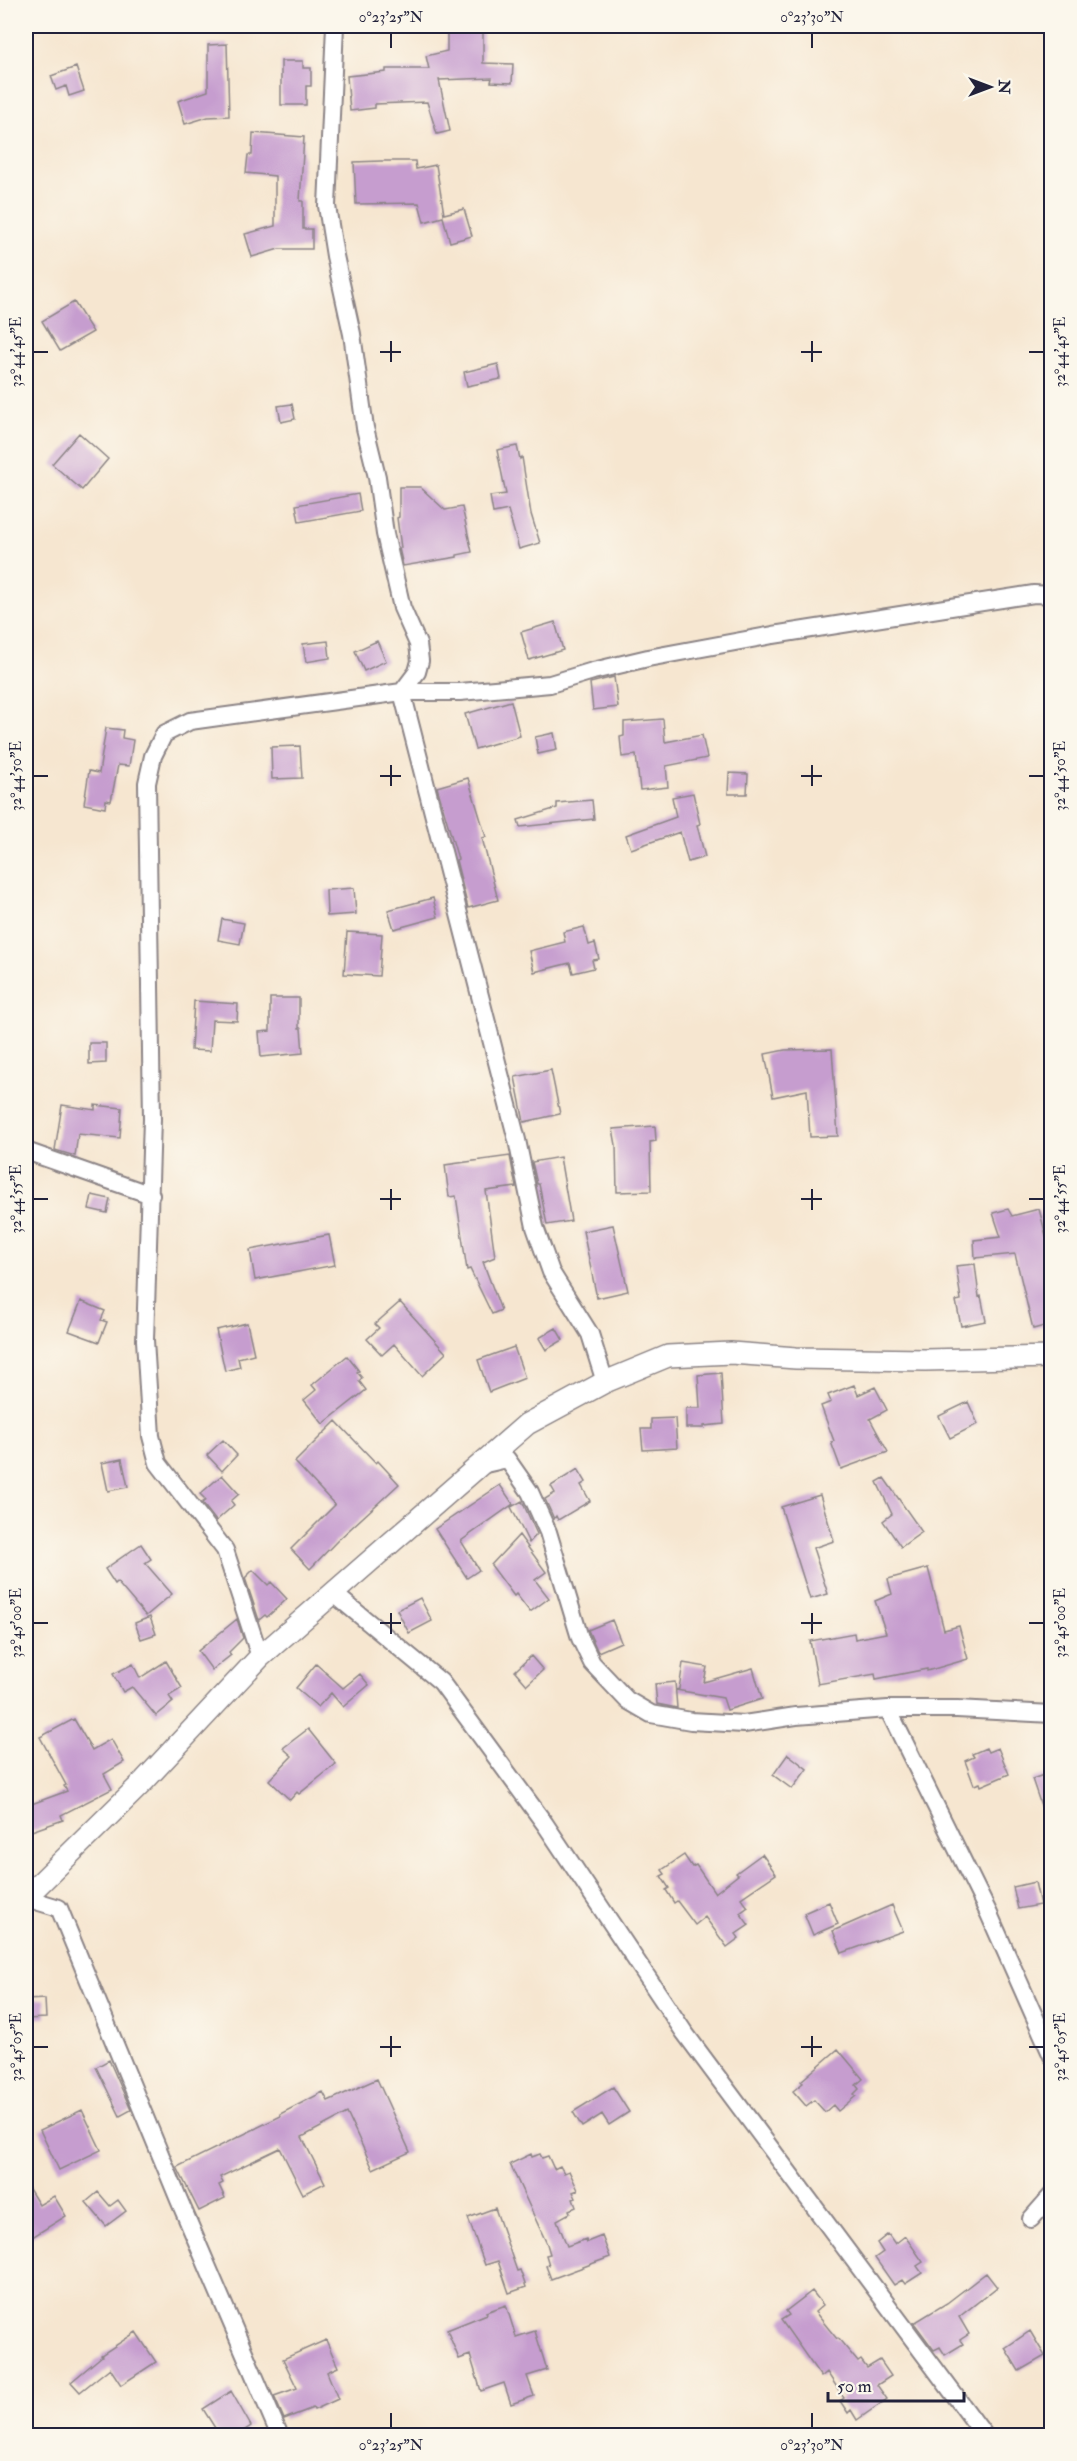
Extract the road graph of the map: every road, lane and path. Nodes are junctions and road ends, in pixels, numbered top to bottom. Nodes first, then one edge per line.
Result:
1 (335, 26) edge
2 (1052, 595) edge
3 (402, 692) junction
4 (26, 1151) edge
5 (151, 1195) junction
6 (1052, 1356) edge
7 (605, 1382) junction
8 (477, 1466) junction
9 (333, 1593) junction
10 (260, 1657) junction
11 (888, 1709) junction
12 (1052, 1714) edge
13 (26, 1897) edge
14 (1052, 2056) edge
15 (1052, 2195) edge
16 (1031, 2219) dead end
17 (280, 2436) edge
18 (985, 2436) edge

1 - 3 street
2 - 3 street
3 - 5 street
3 - 7 street
4 - 5 street
5 - 10 street
6 - 7 street
7 - 8 street
8 - 9 street
8 - 11 street
9 - 10 street
9 - 18 street
10 - 13 street
11 - 12 street
11 - 14 street
13 - 17 street
15 - 16 street

